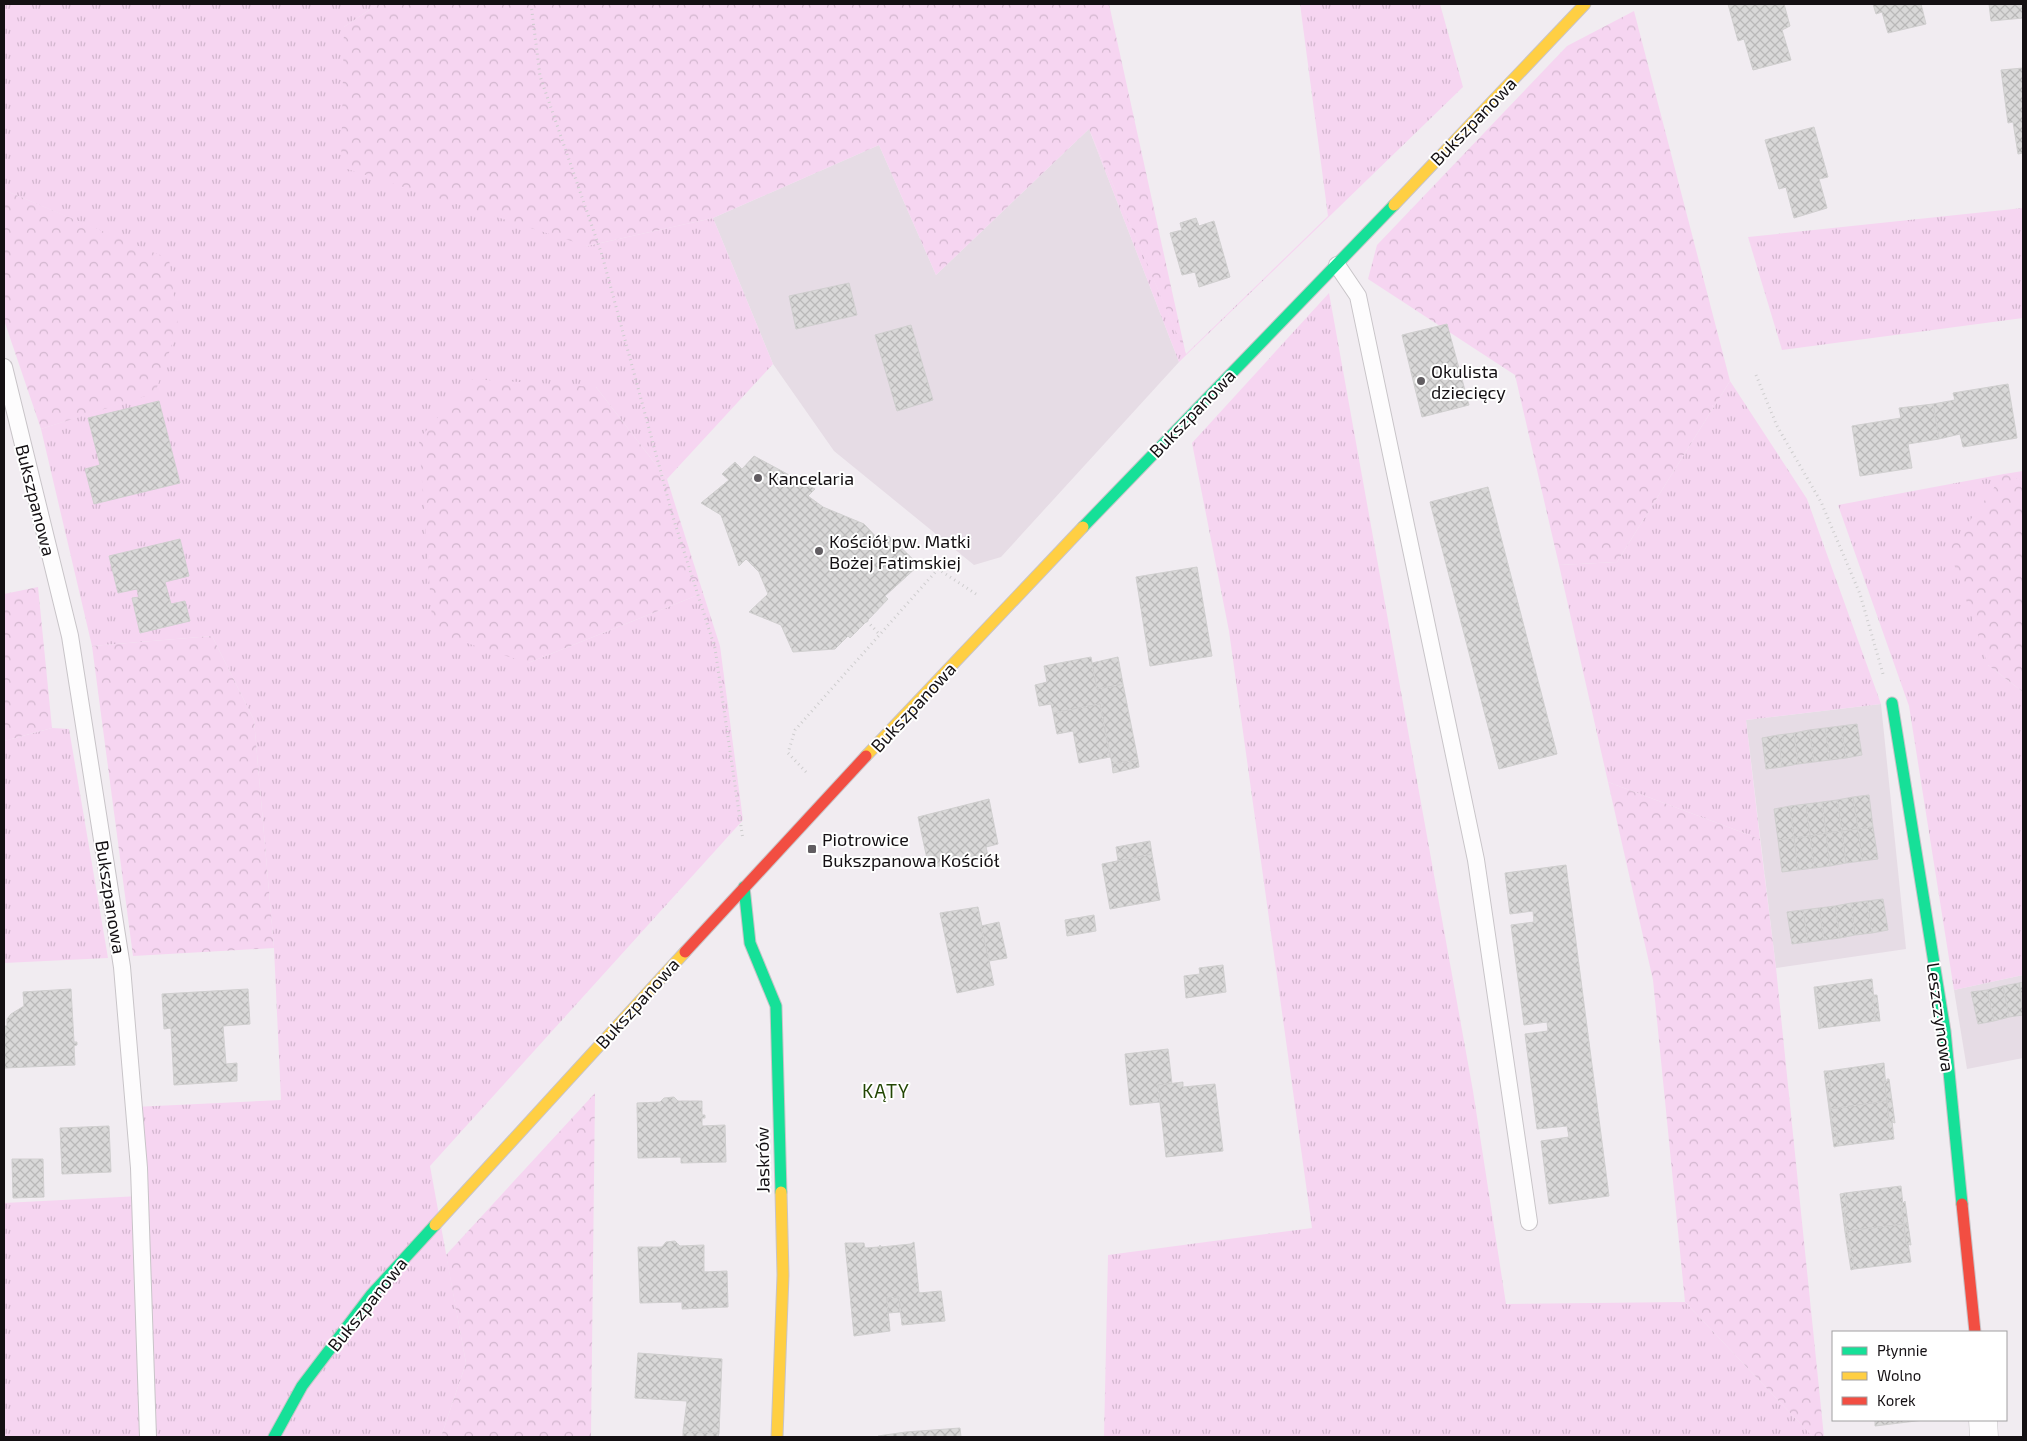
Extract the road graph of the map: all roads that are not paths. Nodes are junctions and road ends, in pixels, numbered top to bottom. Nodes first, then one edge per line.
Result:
1 (1586, 4) edge
2 (1337, 265) junction
3 (4, 367) edge
4 (1892, 703) road end
5 (744, 887) junction
6 (1530, 1222) dead end
7 (1975, 1331) edge
8 (1983, 1421) edge
9 (148, 1437) edge
10 (274, 1437) edge
11 (777, 1437) edge
12 (1984, 1437) edge

1 - 2 street, Bukszpanowa
2 - 5 street, Bukszpanowa
2 - 6 lane
3 - 9 lane, Bukszpanowa
4 - 7 street, Leszczynowa
5 - 10 street, Bukszpanowa
5 - 11 street, Jaskrów
8 - 12 street

